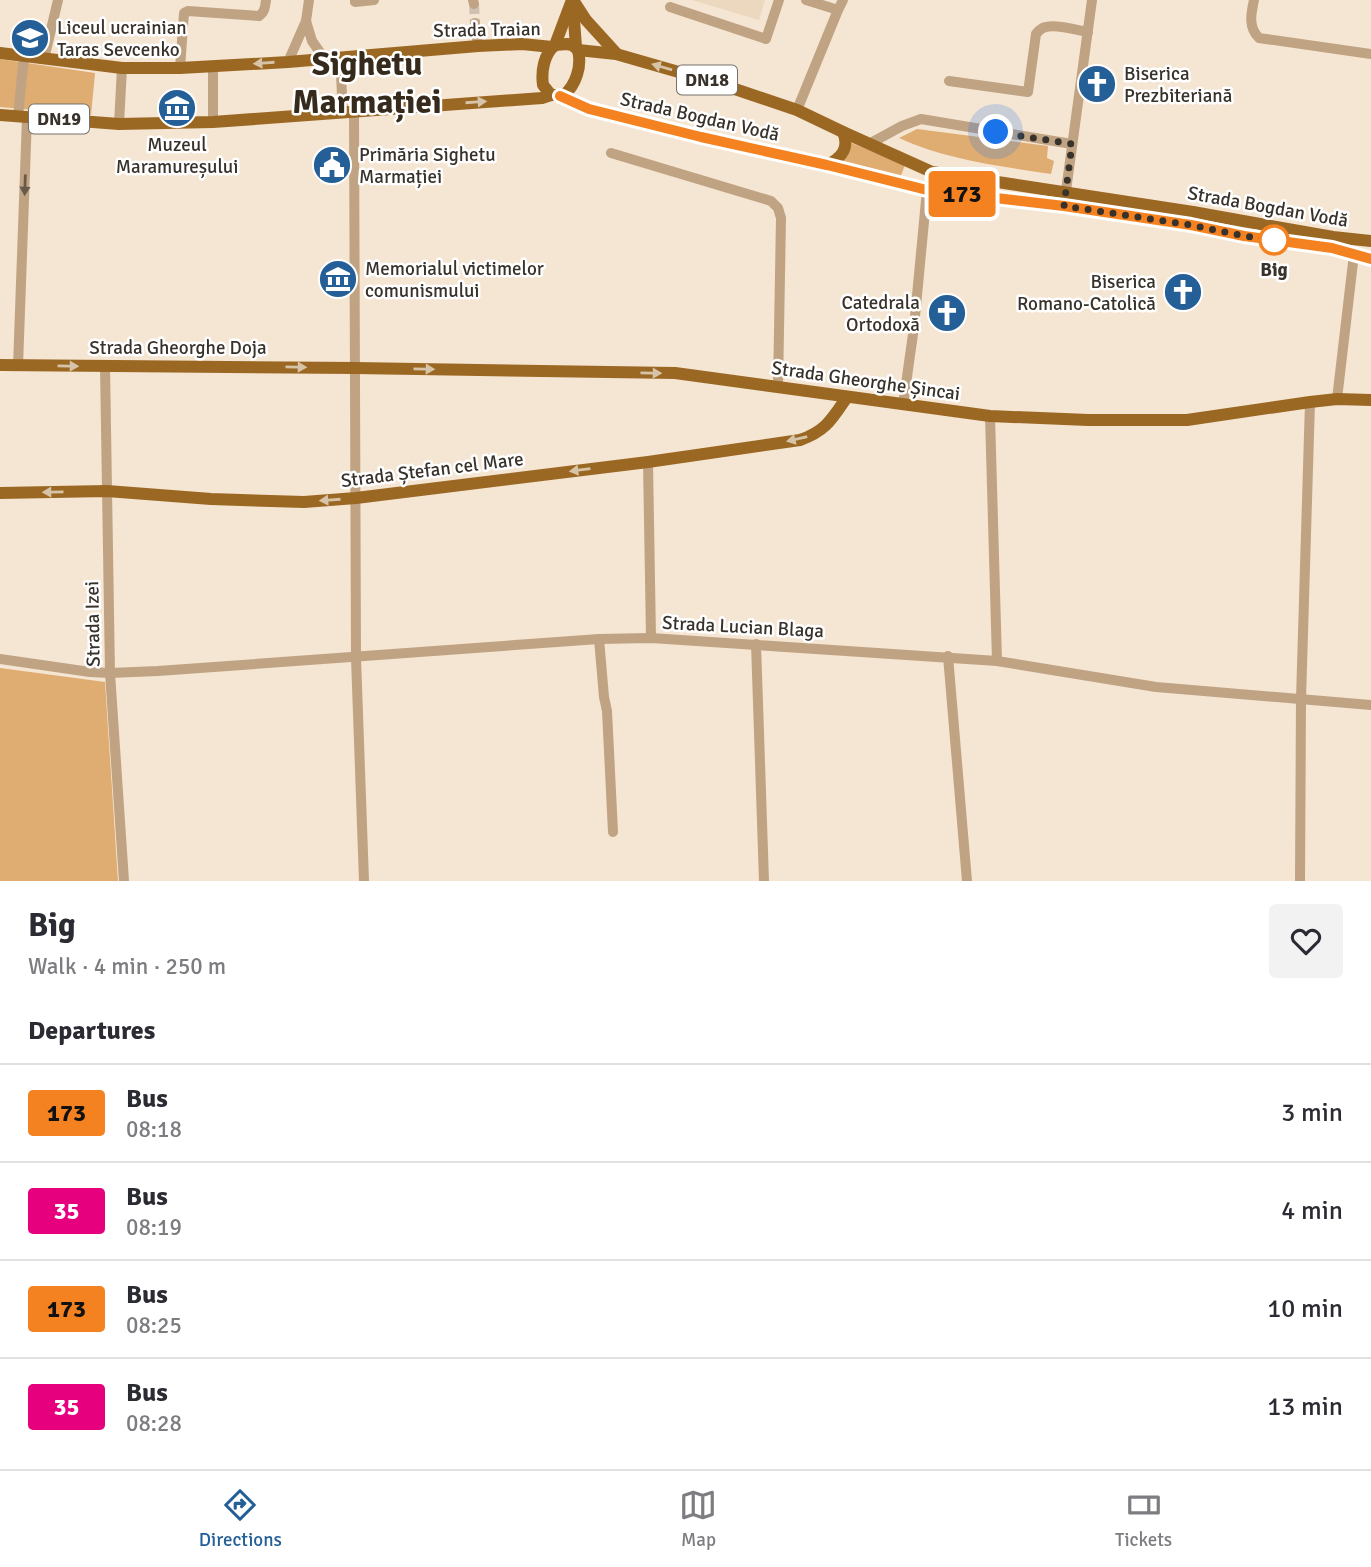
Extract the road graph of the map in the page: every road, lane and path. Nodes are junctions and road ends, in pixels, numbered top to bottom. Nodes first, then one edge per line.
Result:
1 (58, 0) edge
2 (212, 0) edge
3 (266, 0) edge
4 (309, 0) edge
5 (355, 0) edge
6 (374, 0) edge
7 (573, 0) edge
8 (779, 0) edge
9 (806, 0) edge
10 (1092, 0) edge
11 (1254, 0) edge
12 (840, 5) edge
13 (670, 7) dead end
14 (211, 13) junction
15 (306, 21) junction
16 (475, 23) tunnel mouth
17 (1087, 32) junction
18 (478, 46) junction
19 (553, 46) junction
20 (577, 49) junction
21 (0, 53) edge
22 (616, 54) junction
23 (1371, 54) edge
24 (24, 56) junction
25 (340, 57) junction
26 (44, 58) junction
27 (324, 58) junction
28 (288, 62) junction
29 (213, 67) junction
30 (122, 68) junction
31 (180, 68) junction
32 (949, 81) dead end
33 (555, 95) junction
34 (797, 110) junction
35 (349, 113) junction
36 (0, 115) edge
37 (22, 116) junction
38 (213, 122) junction
39 (119, 124) junction
40 (843, 132) junction
41 (869, 144) junction
42 (1072, 144) junction
43 (611, 153) dead end
44 (827, 165) junction
45 (932, 172) junction
46 (927, 190) junction
47 (1066, 193) junction
48 (1064, 206) junction
49 (1371, 241) edge
50 (1354, 254) junction
51 (1371, 259) edge
52 (0, 365) edge
53 (18, 366) junction
54 (105, 366) junction
55 (355, 368) junction
56 (778, 387) junction
57 (847, 397) junction
58 (1337, 399) junction
59 (1371, 400) edge
60 (1310, 402) junction
61 (903, 405) junction
62 (990, 416) junction
63 (648, 462) junction
64 (107, 491) junction
65 (0, 493) edge
66 (356, 498) junction
67 (651, 638) junction
68 (599, 639) junction
69 (756, 644) junction
70 (948, 656) junction
71 (356, 658) junction
72 (0, 659) edge
73 (997, 660) junction
74 (110, 673) junction
75 (1301, 699) junction
76 (1371, 705) edge
77 (613, 832) dead end
78 (124, 881) edge
79 (364, 881) edge
80 (764, 881) edge
81 (967, 881) edge
82 (1300, 881) edge

1 - 26 street
2 - 14 street
3 - 14 street
4 - 15 street
5 - 6 street
7 - 19 main road
7 - 20 main road
7 - 22 main road
8 - 13 street
9 - 12 street
10 - 17 street
11 - 23 street
12 - 34 street
14 - 31 street
15 - 27 street
15 - 28 street
16 - 18 street
17 - 32 street
17 - 42 street
18 - 19 main road, Strada Traian
18 - 25 main road, Strada Traian
19 - 20 main road
19 - 33 main road
20 - 22 main road, DN18
20 - 33 main road
21 - 24 main road, Strada Traian
34 -> 22 main road, DN18
24 - 26 main road, Strada Traian
24 - 37 street
25 - 27 main road, Strada Traian
25 - 35 street
26 - 30 main road, Strada Traian
27 - 28 main road, Strada Traian
28 -> 29 main road, Strada Traian
29 - 31 main road, Strada Traian
29 - 38 street
30 - 31 main road, Strada Traian
30 - 39 street
35 -> 33 main road, DN19
33 - 44 main road, Strada Bogdan Vodă
34 - 40 main road, Strada Bogdan Vodă / DN18
35 - 38 main road, DN19
35 - 55 street
36 - 37 main road, DN19
37 - 39 main road, DN19
37 -> 53 street
38 - 39 main road, DN19
40 - 41 main road, Strada Bogdan Vodă / DN18
40 - 44 main road
41 - 42 street
41 - 45 main road, Strada Bogdan Vodă / DN18
42 - 47 street
43 - 56 street
44 - 46 main road, Strada Bogdan Vodă
45 - 46 street
45 - 47 main road, Strada Bogdan Vodă / DN18
46 - 48 main road, Strada Bogdan Vodă
46 - 61 street
47 - 48 street
47 - 49 main road, Strada Bogdan Vodă / DN18
48 - 50 main road, Strada Bogdan Vodă
50 - 51 main road, Strada Bogdan Vodă
50 - 58 street
52 - 53 main road, Strada Gheorghe Doja
53 -> 54 main road, Strada Gheorghe Doja
54 -> 55 main road, Strada Gheorghe Doja
54 - 64 street, Strada Izei
55 -> 56 main road, Strada Gheorghe Șincai
55 - 66 street
56 - 57 main road, Strada Gheorghe Șincai
57 - 61 main road, Strada Gheorghe Șincai
57 -> 63 main road, Strada Ștefan cel Mare
58 - 59 main road, Strada Gheorghe Șincai
58 - 60 main road, Strada Gheorghe Șincai
60 - 62 main road, Strada Gheorghe Șincai
60 - 75 street
61 - 62 main road, Strada Gheorghe Șincai
62 - 73 street
63 -> 66 main road, Strada Ștefan cel Mare
63 - 67 street
64 -> 65 main road, Strada Ștefan cel Mare
66 -> 64 main road, Strada Ștefan cel Mare
64 - 74 street, Strada Izei
66 - 71 street
67 - 68 street, Strada Lucian Blaga
67 - 69 street, Strada Lucian Blaga
68 - 71 street, Strada Lucian Blaga
68 - 77 street
69 - 70 street, Strada Lucian Blaga
69 - 80 street
70 - 73 street, Strada Lucian Blaga
70 - 81 street
71 - 74 street, Strada Lucian Blaga
71 - 79 street
72 - 74 street, Strada Lucian Blaga
73 - 75 street, Strada Lucian Blaga
74 - 78 street, Strada Izei
75 - 76 street, Strada Lucian Blaga
75 - 82 street

